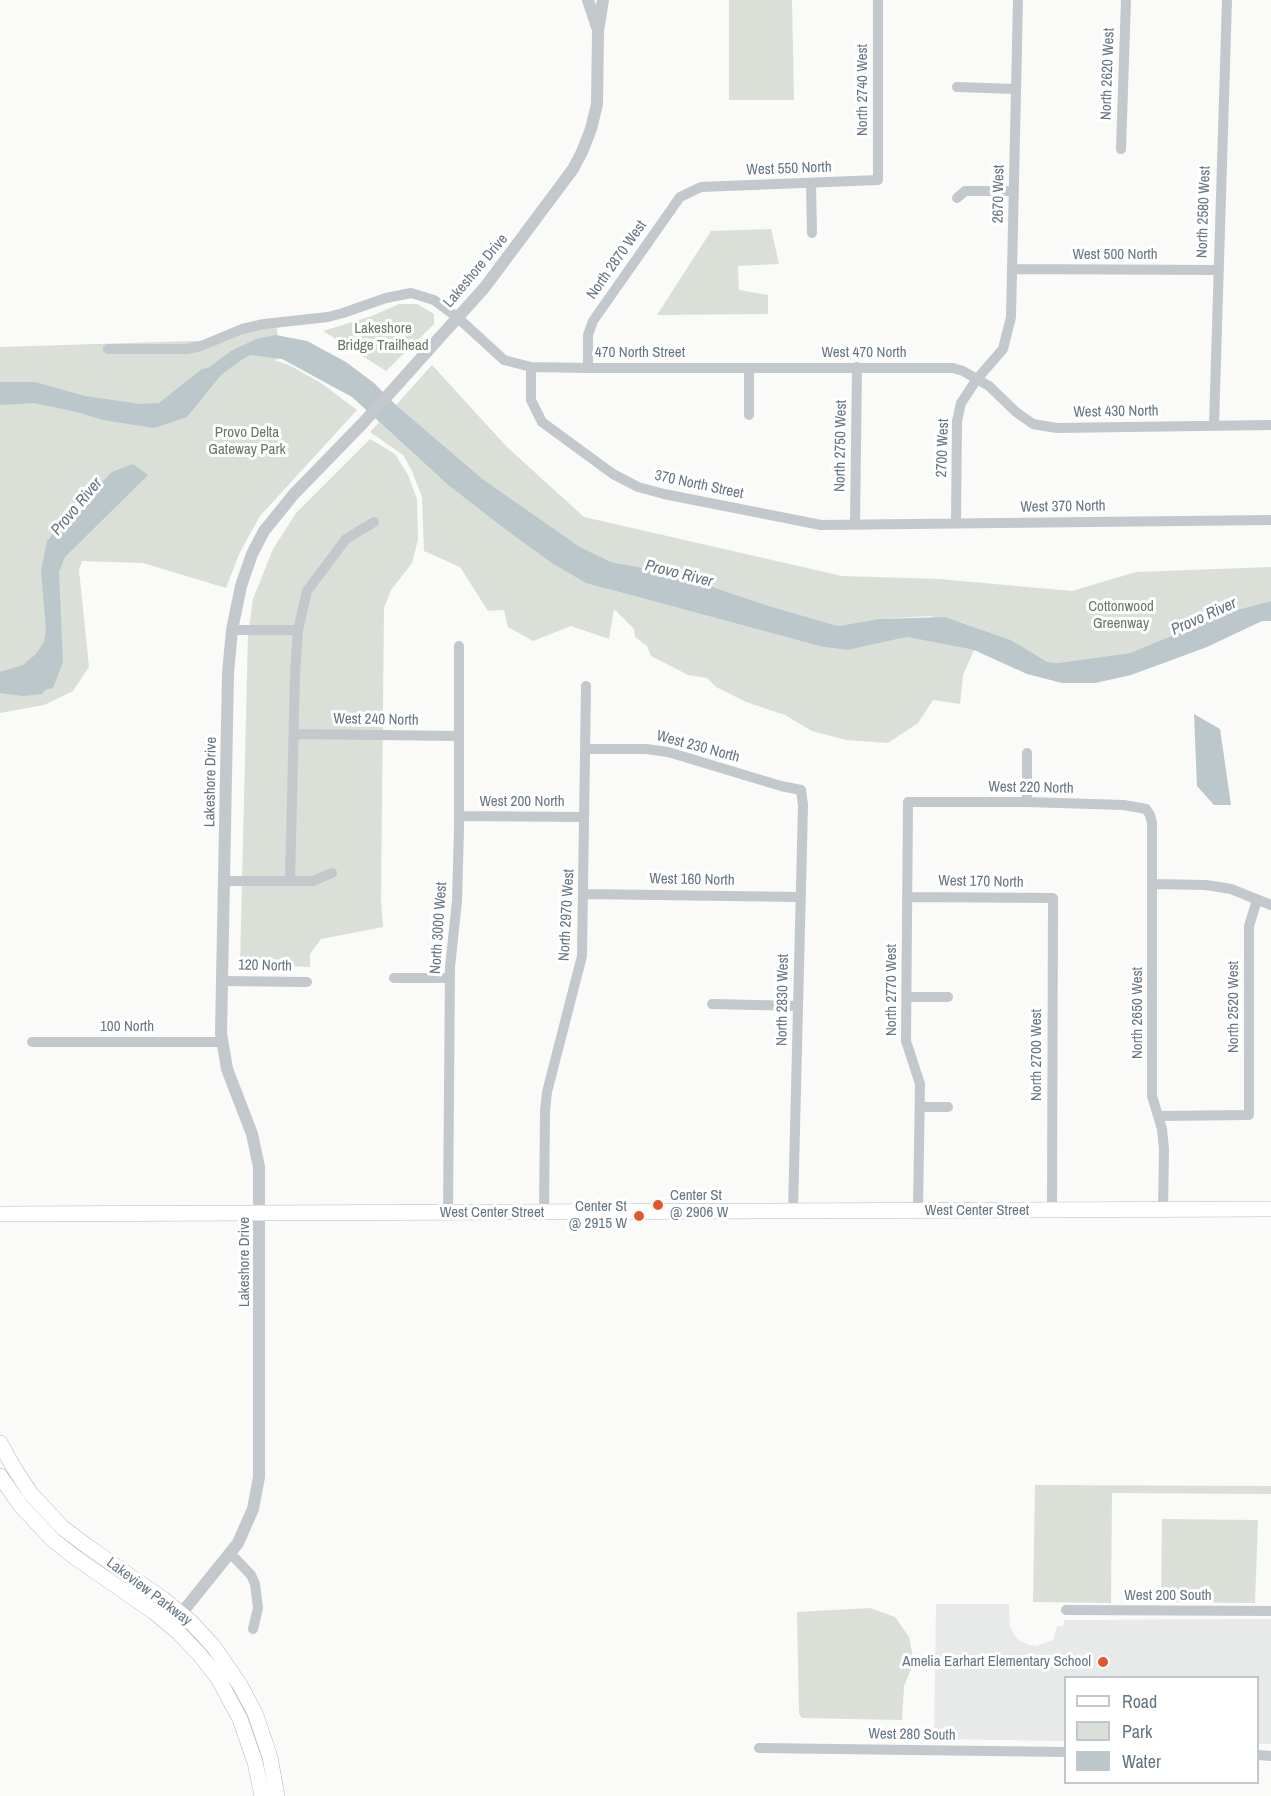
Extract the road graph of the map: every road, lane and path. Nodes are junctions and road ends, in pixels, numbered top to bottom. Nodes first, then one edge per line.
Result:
1 (588, 0) edge
2 (601, 0) edge
3 (878, 0) edge
4 (1018, 0) edge
5 (1126, 0) edge
6 (1227, 0) edge
7 (598, 31) junction
8 (957, 87) dead end
9 (1016, 89) junction
10 (1121, 149) dead end
11 (878, 180) joint
12 (811, 183) junction
13 (701, 187) joint
14 (1014, 191) junction
15 (957, 198) dead end
16 (812, 233) dead end
17 (1012, 269) junction
18 (1217, 270) junction
19 (457, 317) junction
20 (108, 349) dead end
21 (531, 367) junction
22 (749, 368) junction
23 (857, 368) junction
24 (588, 369) junction
25 (977, 379) junction
26 (749, 415) dead end
27 (1214, 425) junction
28 (1271, 425) edge
29 (1271, 520) edge
30 (374, 522) dead end
31 (956, 523) junction
32 (855, 525) junction
33 (232, 630) junction
34 (298, 630) junction
35 (459, 646) dead end
36 (586, 686) dead end
37 (294, 734) junction
38 (458, 736) junction
39 (585, 749) junction
40 (1027, 753) dead end
41 (801, 790) joint
42 (908, 802) joint
43 (1027, 802) junction
44 (1150, 815) joint
45 (459, 816) junction
46 (584, 817) junction
47 (332, 873) dead end
48 (290, 880) junction
49 (224, 881) junction
50 (1152, 884) junction
51 (584, 894) junction
52 (800, 897) junction
53 (908, 897) junction
54 (1053, 898) joint
55 (1257, 900) junction
56 (1271, 905) edge
57 (394, 978) dead end
58 (450, 978) junction
59 (222, 981) junction
60 (307, 982) dead end
61 (907, 997) junction
62 (948, 997) dead end
63 (712, 1004) dead end
64 (798, 1006) junction
65 (32, 1042) dead end
66 (222, 1042) junction
67 (920, 1107) junction
68 (948, 1107) dead end
69 (1158, 1116) junction
70 (1271, 1209) edge
71 (1163, 1210) junction
72 (793, 1211) junction
73 (918, 1211) junction
74 (1052, 1211) junction
75 (544, 1212) junction
76 (260, 1213) junction
77 (448, 1213) junction
78 (0, 1214) edge
79 (0, 1443) edge
80 (0, 1476) edge
81 (231, 1554) junction
82 (1066, 1610) dead end
83 (1271, 1611) edge
84 (176, 1620) junction
85 (253, 1629) dead end
86 (759, 1748) dead end
87 (1064, 1752) edge
88 (262, 1796) edge
89 (277, 1796) edge

1 - 2 street
1 - 7 street, Lakeshore Drive
2 - 7 street, Lakeshore Drive
3 - 11 street, North 2740 West
4 - 9 street, 2670 West
5 - 10 street, North 2620 West
6 - 18 street, North 2580 West
7 - 19 street, Lakeshore Drive
8 - 9 street
9 - 14 street, 2670 West
11 - 12 street, West 550 North
12 - 13 street, West 550 North
12 - 16 street
13 - 24 street, North 2870 West
14 - 15 street
14 - 17 street, 2670 West
17 - 18 street, West 500 North
17 - 25 street, 2670 West
18 - 27 street, North 2580 West
19 - 20 street
19 - 21 street
19 - 33 street, Lakeshore Drive
21 - 24 street, 470 North Street
21 - 32 street, 370 North Street
22 - 23 street, West 470 North
22 - 24 street, 470 North Street
22 - 26 street
23 - 25 street, West 470 North
23 - 32 street, North 2750 West
25 - 27 street, West 430 North
25 - 31 street, 2700 West
27 - 28 street, West 430 North
29 - 31 street, West 370 North
30 - 34 street
31 - 32 street, West 370 North
33 - 34 street
33 - 49 street, Lakeshore Drive
34 - 37 street
35 - 38 street, North 3000 West
36 - 39 street, North 2970 West
37 - 38 street, West 240 North
37 - 48 street
38 - 45 street, North 3000 West
39 - 41 street, West 230 North
39 - 46 street, North 2970 West
40 - 43 street
41 - 52 street, North 2830 West
42 - 43 street, West 220 North
42 - 53 street, North 2770 West
43 - 44 street, West 220 North
44 - 50 street, North 2650 West
45 - 46 street, West 200 North
45 - 58 street, North 3000 West
46 - 51 street, North 2970 West
47 - 48 street
48 - 49 street
49 - 59 street, Lakeshore Drive
50 - 55 street
50 - 69 street, North 2650 West
51 - 52 street, West 160 North
51 - 75 street, North 2970 West
52 - 64 street, North 2830 West
53 - 54 street, West 170 North
53 - 61 street, North 2770 West
54 - 74 street, North 2700 West
55 - 56 street
55 - 69 street, North 2520 West
57 - 58 street
58 - 77 street, North 3000 West
59 - 60 street, 120 North
59 - 66 street, Lakeshore Drive
61 - 62 street
61 - 67 street, North 2770 West
63 - 64 street
64 - 72 street, North 2830 West
65 - 66 street, 100 North
66 - 76 street, Lakeshore Drive
67 - 68 street
67 - 73 street, North 2770 West
69 - 71 street, North 2650 West
70 - 71 main road, West Center Street
71 - 74 main road, West Center Street
72 - 73 main road, West Center Street
72 - 75 main road, West Center Street
73 - 74 main road, West Center Street
75 - 77 main road, West Center Street
76 - 77 main road, West Center Street
76 - 78 main road, West Center Street
76 - 81 street, Lakeshore Drive
79 - 84 main road, Lakeview Parkway
80 - 84 main road, Lakeview Parkway
81 - 84 street, Lakeshore Drive
81 - 85 street
82 - 83 street, West 200 South
84 - 88 main road, Lakeview Parkway
84 - 89 main road, Lakeview Parkway
86 - 87 street, West 280 South

